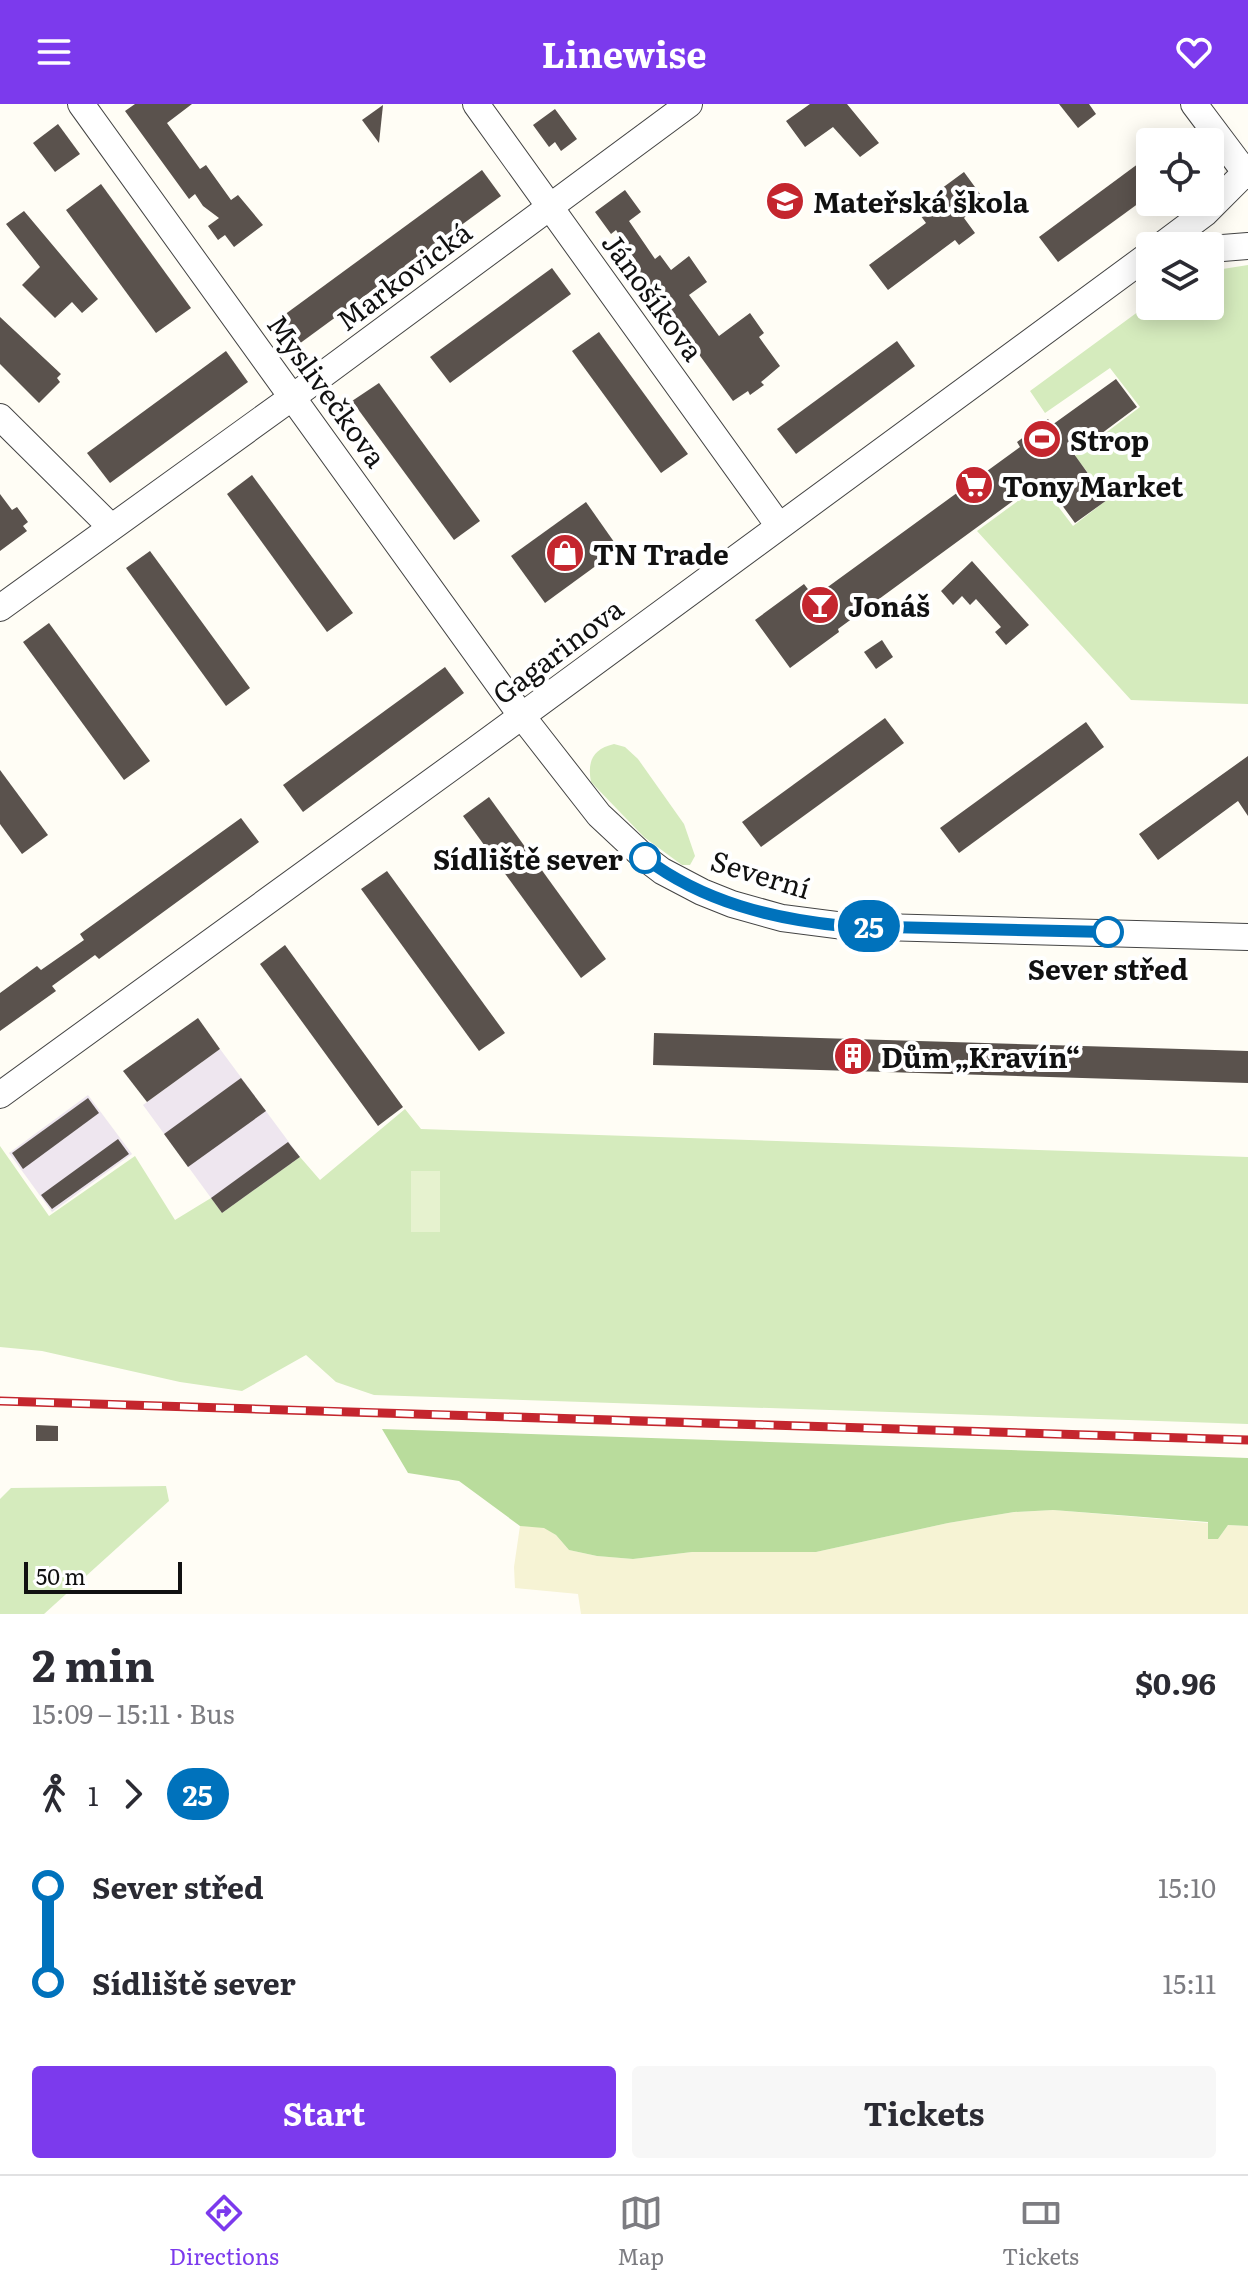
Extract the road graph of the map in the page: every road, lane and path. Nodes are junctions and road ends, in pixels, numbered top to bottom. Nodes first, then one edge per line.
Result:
1 (81, 104) edge
2 (476, 104) edge
3 (689, 104) edge
4 (1194, 104) edge
5 (1247, 173) edge
6 (550, 206) junction
7 (1180, 232) edge
8 (1248, 246) edge
9 (1224, 248) edge
10 (1136, 265) edge
11 (294, 396) junction
12 (0, 417) edge
13 (779, 526) junction
14 (111, 527) junction
15 (0, 608) edge
16 (521, 715) junction
17 (1248, 937) edge
18 (0, 1095) edge

1 - 11 street, Myslivečkova
2 - 6 street, Jánošíkova
3 - 6 street, Markovická
4 - 5 street
5 - 7 street, Gagarinova
6 - 11 street, Markovická
6 - 13 street, Jánošíkova
8 - 9 street
10 - 13 street, Gagarinova
11 - 14 street, Markovická
11 - 16 street, Myslivečkova
12 - 14 street
13 - 16 street, Gagarinova
14 - 15 street, Markovická
16 - 17 street, Severní
16 - 18 street, Gagarinova

